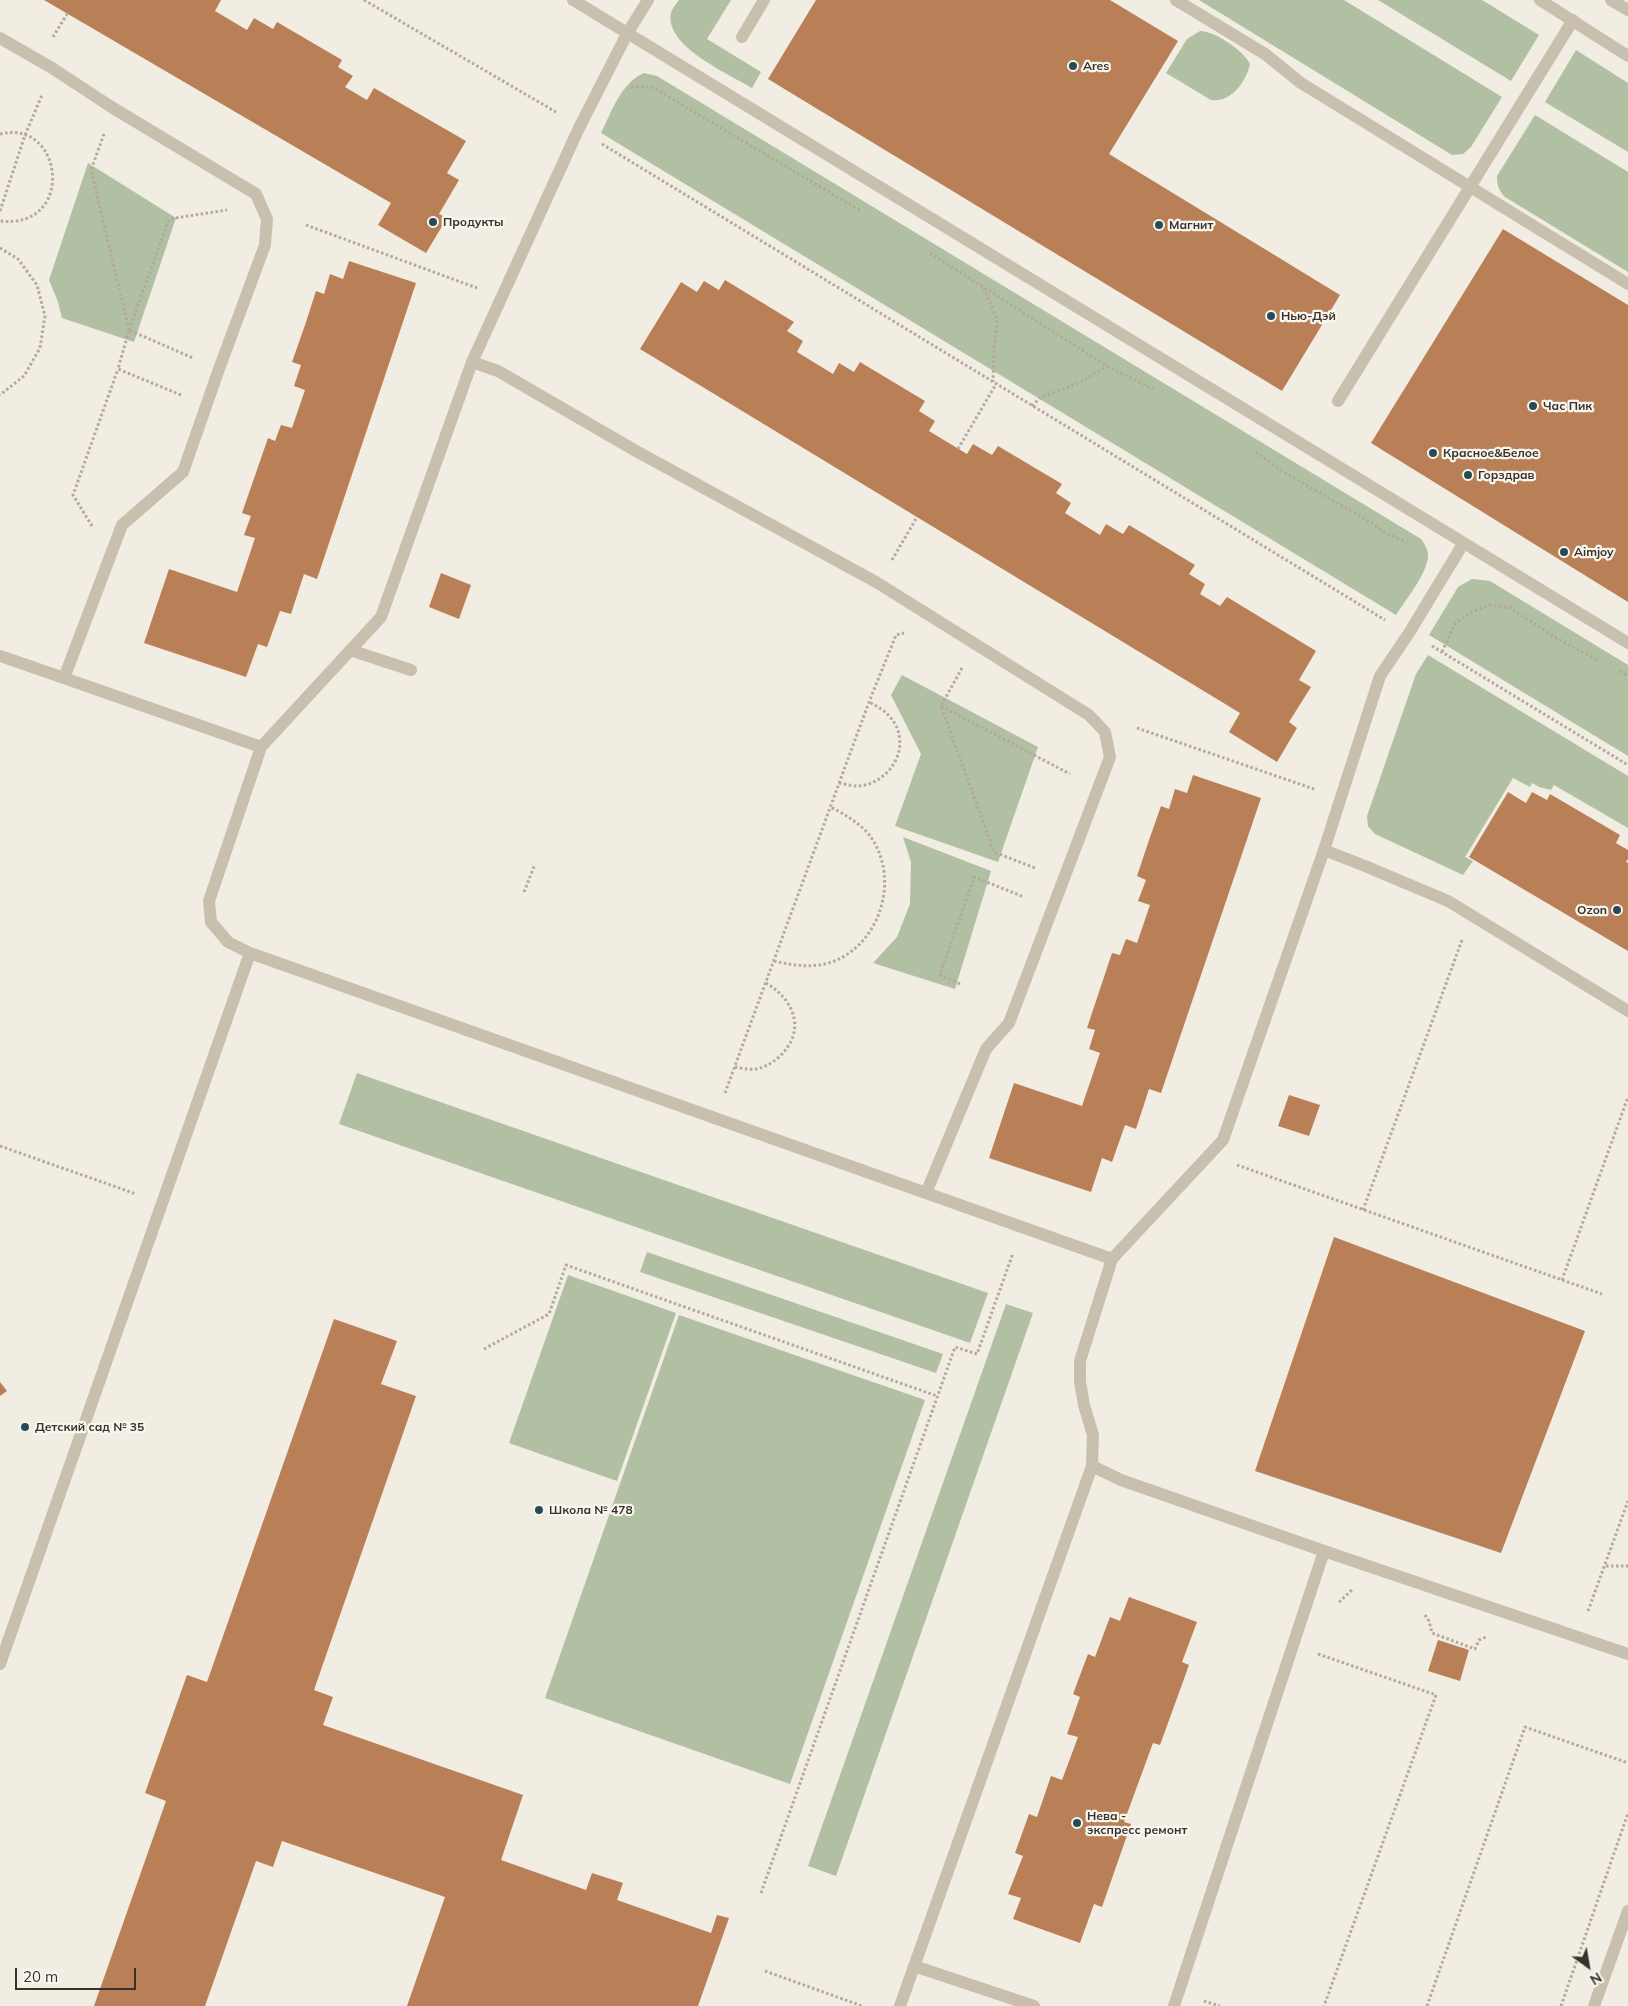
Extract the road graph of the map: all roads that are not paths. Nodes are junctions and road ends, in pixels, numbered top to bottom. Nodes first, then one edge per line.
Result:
1 (573, 0) edge
2 (648, 0) edge
3 (764, 0) edge
4 (1176, 0) edge
5 (1540, 0) edge
6 (1611, 0) edge
7 (1628, 10) edge
8 (1573, 20) junction
9 (628, 32) junction
10 (742, 37) dead end
11 (0, 38) edge
12 (1628, 56) edge
13 (1470, 187) junction
14 (1628, 284) edge
15 (472, 362) junction
16 (1338, 401) dead end
17 (1463, 544) junction
18 (1628, 643) edge
19 (350, 650) junction
20 (0, 656) edge
21 (411, 670) dead end
22 (64, 678) junction
23 (262, 747) junction
24 (1324, 850) junction
25 (250, 953) junction
26 (1628, 1011) edge
27 (926, 1193) junction
28 (1112, 1259) junction
29 (1092, 1466) junction
30 (1324, 1551) junction
31 (1628, 1654) edge
32 (0, 1664) edge
33 (1628, 1911) edge
34 (914, 1966) junction
35 (900, 2006) edge
36 (1034, 2006) edge
37 (1174, 2006) edge
38 (1594, 2006) edge

1 - 9 street
2 - 9 street
3 - 10 street
4 - 13 street
5 - 8 street
6 - 7 street
8 - 12 street
8 - 13 street
9 - 15 street
9 - 17 street
11 - 22 street
13 - 14 street
13 - 16 street
15 - 19 street
15 - 27 street
17 - 18 street
17 - 24 street
19 - 21 street
19 - 23 street
20 - 22 street
22 - 23 street
23 - 25 street
24 - 26 street
24 - 28 street
25 - 27 street
25 - 32 street
27 - 28 street
28 - 29 street
29 - 30 street
29 - 34 street
30 - 31 street
30 - 37 street
33 - 38 street
34 - 35 street
34 - 36 street

